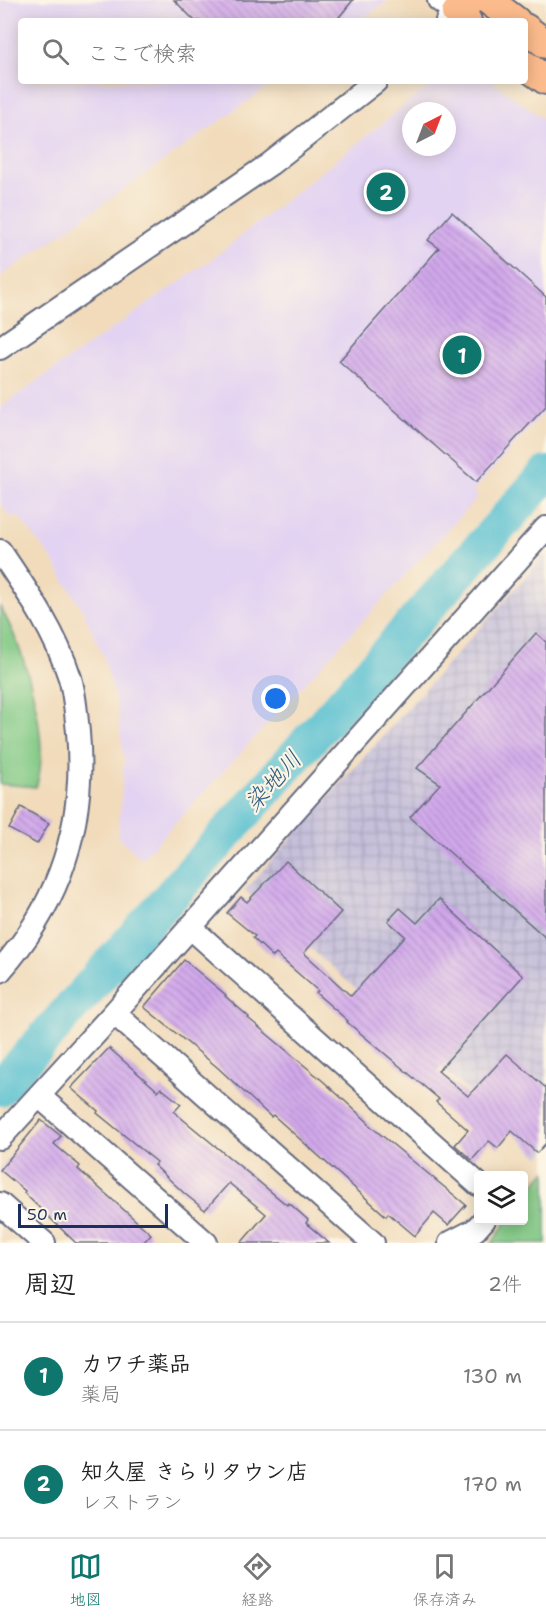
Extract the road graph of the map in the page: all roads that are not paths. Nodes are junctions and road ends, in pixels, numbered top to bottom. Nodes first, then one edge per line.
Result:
1 (488, 0) edge
2 (512, 18) edge
3 (528, 30) edge
4 (546, 44) edge
5 (528, 67) edge
6 (546, 80) edge
7 (372, 84) edge
8 (0, 348) edge
9 (546, 528) edge
10 (0, 551) edge
11 (190, 927) junction
12 (0, 971) edge
13 (114, 1013) junction
14 (39, 1096) junction
15 (0, 1138) edge
16 (474, 1180) edge
17 (0, 1204) edge
18 (480, 1225) edge
19 (44, 1243) edge
20 (206, 1243) edge
21 (373, 1243) edge
22 (450, 1243) edge

1 - 2 main road
3 - 4 main road
5 - 6 main road
7 - 8 street
9 - 11 street
10 - 12 street
11 - 13 street
11 - 16 street
13 - 14 street
13 - 21 street
14 - 15 street
14 - 20 street
17 - 19 street
18 - 22 street

